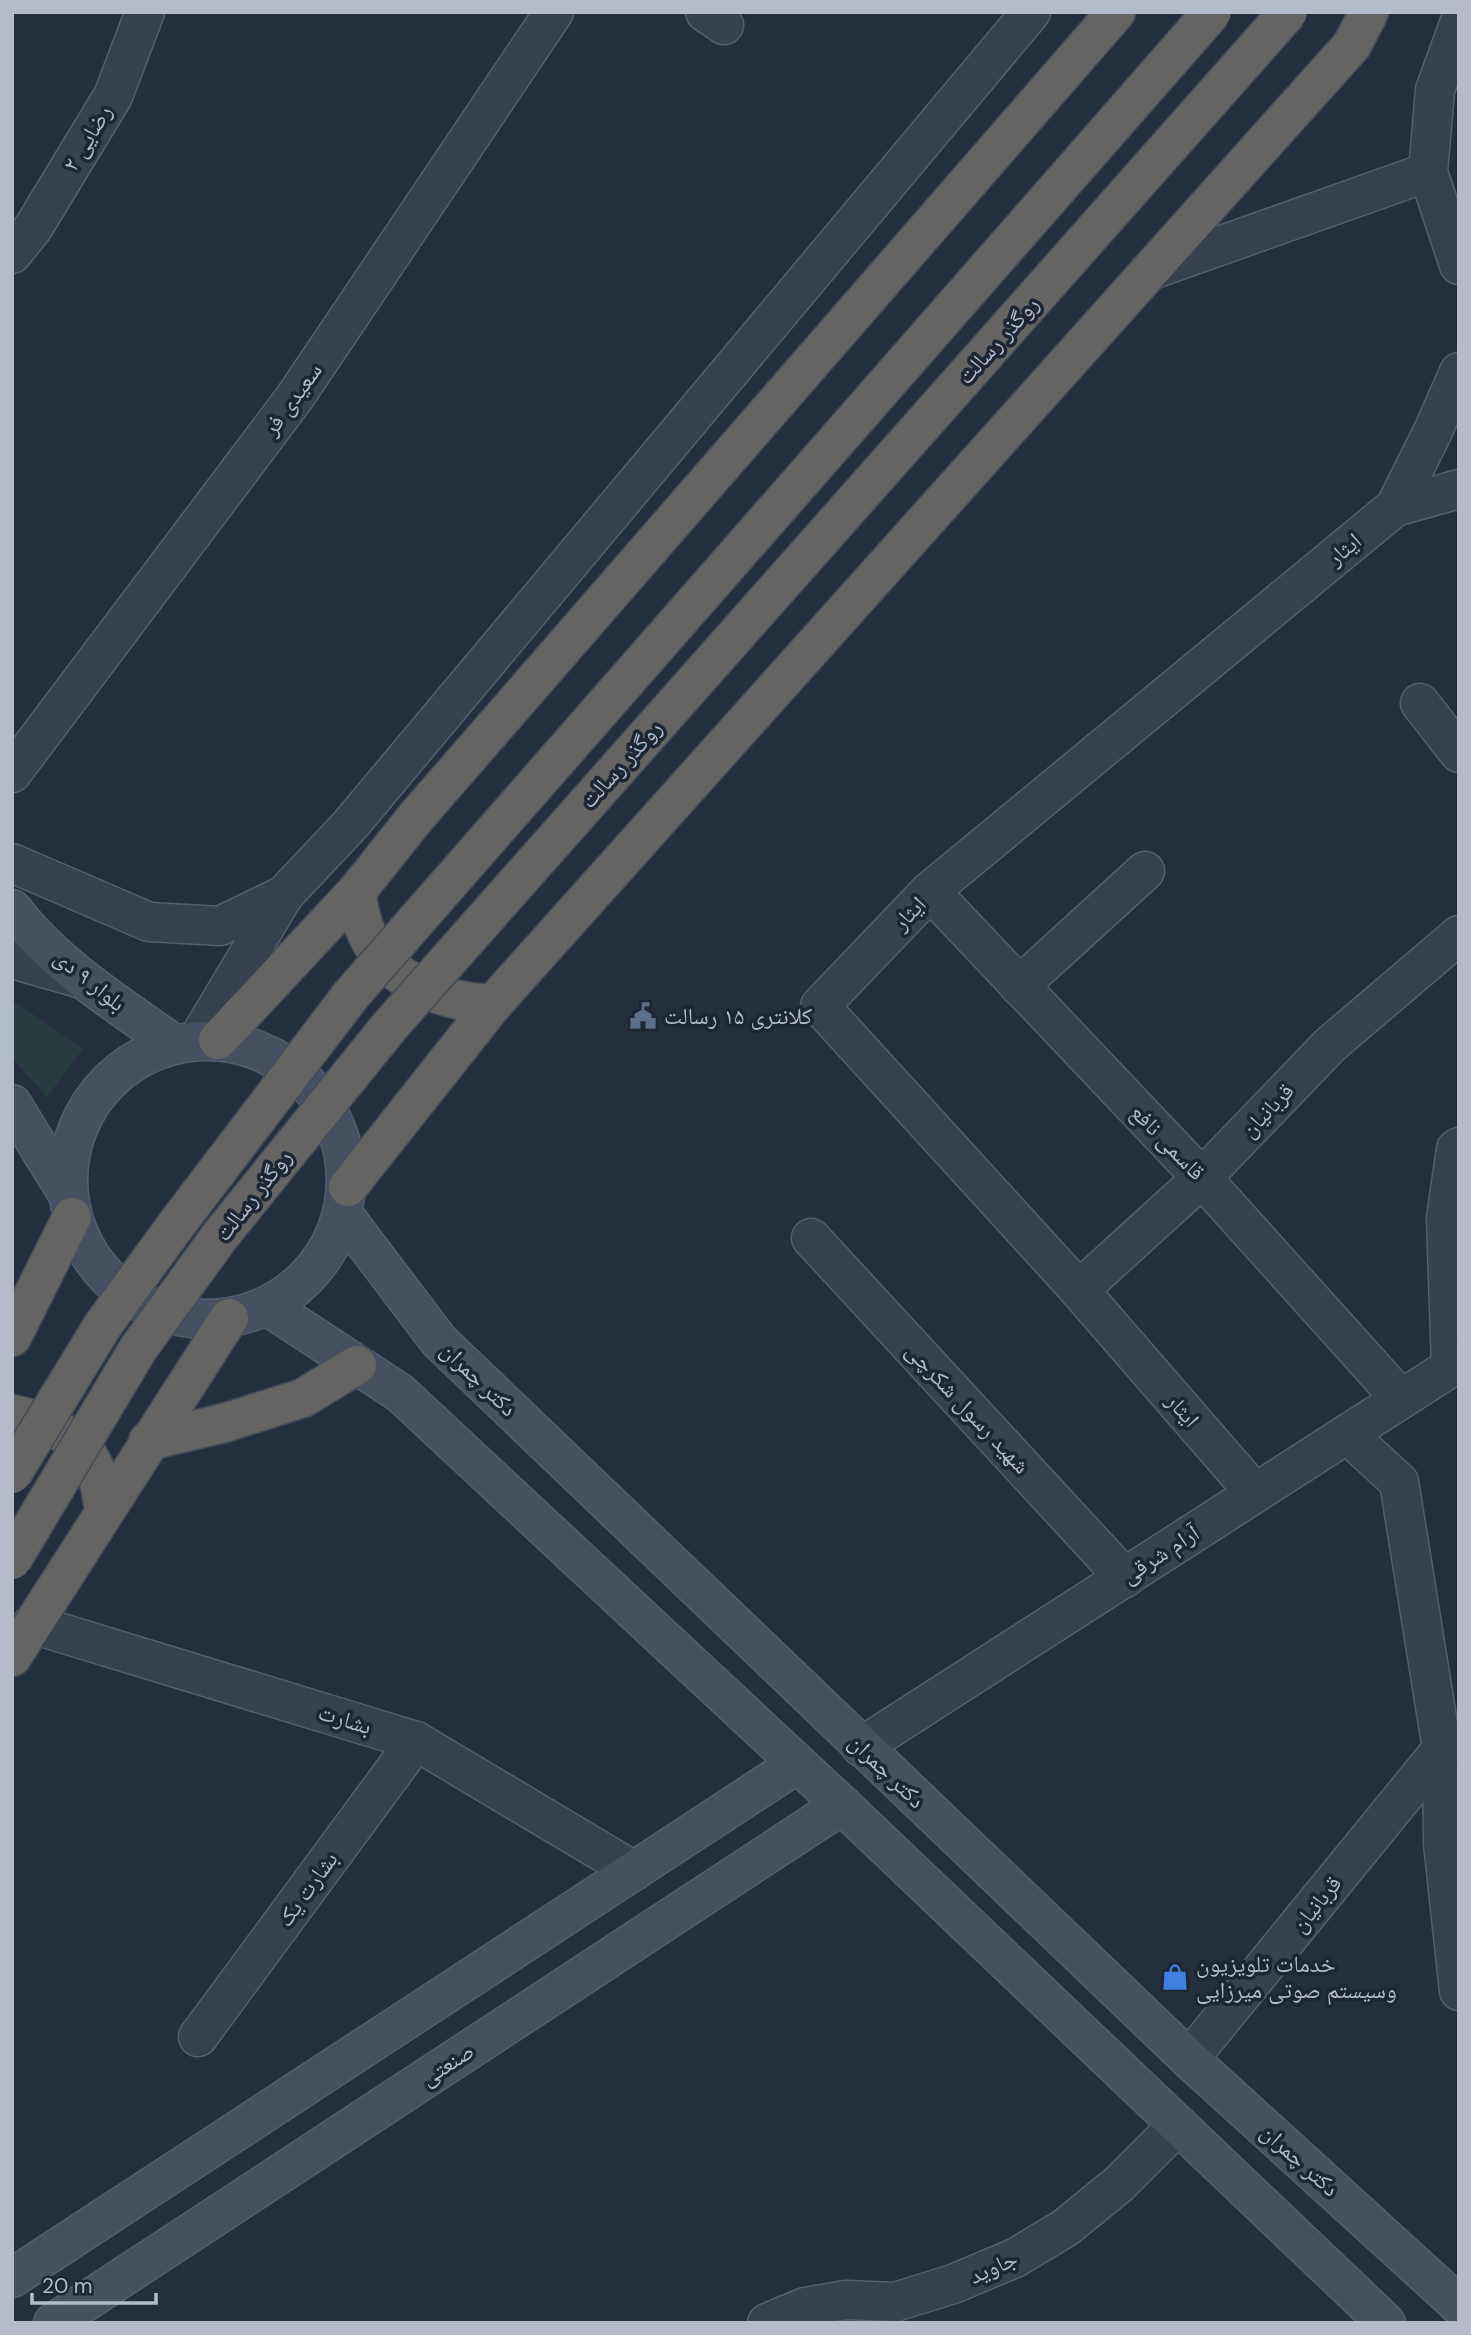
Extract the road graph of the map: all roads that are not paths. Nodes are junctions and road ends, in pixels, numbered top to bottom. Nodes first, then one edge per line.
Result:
1 (145, 12) edge
2 (554, 12) edge
3 (1031, 12) edge
4 (1115, 12) edge
5 (1212, 12) edge
6 (1288, 12) edge
7 (1370, 12) edge
8 (1459, 24) edge
9 (1428, 172) junction
10 (12, 254) edge
11 (1459, 265) edge
12 (1149, 271) junction
13 (1459, 372) edge
14 (1459, 489) edge
15 (1395, 507) junction
16 (1420, 703) dead end
17 (1459, 752) edge
18 (12, 773) edge
19 (12, 863) edge
20 (1146, 871) dead end
21 (357, 891) junction
22 (930, 891) junction
23 (284, 895) junction
24 (12, 909) edge
25 (1459, 935) edge
26 (12, 959) edge
27 (82, 979) junction
28 (1019, 986) junction
29 (493, 1004) junction
30 (196, 1042) junction
31 (12, 1104) edge
32 (1459, 1147) edge
33 (1202, 1178) junction
34 (345, 1200) junction
35 (69, 1205) junction
36 (811, 1238) dead end
37 (1079, 1290) junction
38 (267, 1306) junction
39 (229, 1318) junction
40 (12, 1338) edge
41 (1455, 1364) edge
42 (357, 1365) junction
43 (1401, 1399) junction
44 (12, 1414) edge
45 (1347, 1434) junction
46 (148, 1441) junction
47 (12, 1474) edge
48 (1255, 1493) junction
49 (104, 1512) junction
50 (12, 1560) edge
51 (1125, 1577) junction
52 (32, 1624) junction
53 (12, 1657) edge
54 (416, 1741) junction
55 (1451, 1745) edge
56 (862, 1747) junction
57 (797, 1764) junction
58 (842, 1805) junction
59 (634, 1871) junction
60 (1459, 1991) edge
61 (405, 2020) junction
62 (198, 2037) dead end
63 (1189, 2059) junction
64 (443, 2067) junction
65 (1178, 2125) junction
66 (12, 2278) edge
67 (1459, 2305) edge
68 (53, 2323) edge
69 (768, 2323) edge
70 (1385, 2323) edge

1 - 10 street, رضایی ۲
2 - 18 street, سعیدی فر
3 - 23 street
4 - 21 highway
5 - 47 highway, روگذر رسالت, bridge
6 - 50 highway, روگذر رسالت, bridge
7 - 12 highway
8 - 9 street
9 - 11 street
9 - 12 street
12 - 29 highway
13 - 15 street, ایثار
14 - 15 street
15 - 22 street, ایثار
16 - 17 street
19 - 23 street
20 - 28 street
21 - 29 highway
21 - 30 highway
22 - 28 street, قاسمی نافع
22 - 37 street, ایثار
23 - 30 street
24 - 27 main road, بلوار ۹ دی
25 - 33 street, قربانیان
26 - 27 street
27 - 30 main road, بلوار ۹ دی
28 - 33 street, قاسمی نافع
29 - 34 highway
30 - 34 main road
30 - 35 main road
31 - 35 main road
32 - 41 street
33 - 37 street, قربانیان
33 - 43 street, قاسمی نافع
34 - 38 main road
34 - 56 main road, دکتر چمران
35 - 39 main road
35 - 40 highway
36 - 51 street, شهید رسول شکرچی
37 - 48 street, ایثار
38 - 39 main road
38 - 42 main road
39 - 46 highway
41 - 43 street, آرام شرقی
42 - 46 highway
42 - 57 main road
43 - 45 street, آرام شرقی
44 - 49 highway
45 - 48 street, آرام شرقی
45 - 55 street
46 - 49 highway
48 - 51 street, آرام شرقی
49 - 52 highway
51 - 56 street, آرام شرقی
52 - 53 highway
52 - 54 street, بشارت
54 - 59 street, بشارت
54 - 62 street, بشارت یک
55 - 60 street
55 - 63 street, قربانیان
56 - 63 main road, دکتر چمران
57 - 58 main road
57 - 59 main road
58 - 64 main road, صنعتی
58 - 65 main road
59 - 61 main road
61 - 64 main road
61 - 66 main road
63 - 67 main road, دکتر چمران
64 - 68 main road, صنعتی
65 - 69 street, جاوید
65 - 70 main road

